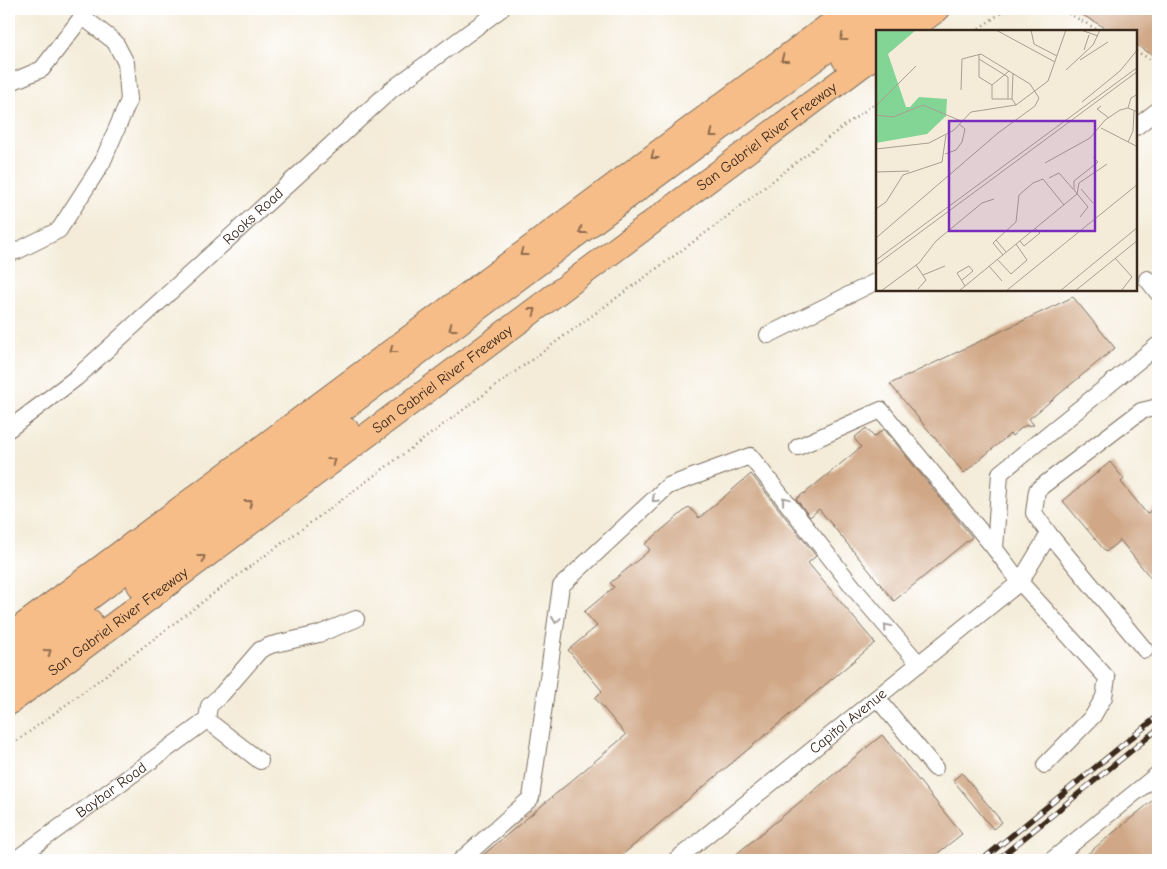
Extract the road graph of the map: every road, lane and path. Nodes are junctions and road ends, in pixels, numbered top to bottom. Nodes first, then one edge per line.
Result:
1 (501, 9) edge
2 (851, 9) edge
3 (883, 9) edge
4 (911, 9) edge
5 (938, 9) edge
6 (1007, 9) edge
7 (1060, 9) edge
8 (85, 13) edge
9 (882, 30) edge
10 (909, 30) edge
11 (976, 30) edge
12 (1098, 30) edge
13 (876, 35) edge
14 (1137, 52) edge
15 (876, 55) edge
16 (1158, 64) edge
17 (9, 83) edge
18 (876, 103) edge
19 (1158, 110) edge
20 (1137, 126) edge
21 (9, 253) edge
22 (1147, 280) dead end
23 (876, 282) edge
24 (1158, 293) edge
25 (768, 335) dead end
26 (1158, 345) edge
27 (1158, 407) edge
28 (9, 429) edge
29 (798, 447) dead end
30 (1049, 534) junction
31 (995, 549) junction
32 (1020, 582) junction
33 (356, 619) dead end
34 (9, 636) edge
35 (1145, 650) dead end
36 (9, 658) edge
37 (919, 664) junction
38 (9, 681) edge
39 (878, 698) junction
40 (9, 703) edge
41 (207, 720) junction
42 (9, 747) edge
43 (260, 761) dead end
44 (1045, 764) dead end
45 (935, 768) dead end
46 (1158, 774) edge
47 (694, 855) edge
48 (15, 860) edge
49 (461, 860) edge
50 (676, 860) edge
51 (1052, 860) edge

1 - 28 street, Rooks Road
2 -> 34 highway
3 -> 36 highway
4 - 9 highway
5 - 10 highway
6 - 11 path
7 - 12 path
8 - 17 street
8 - 21 street
38 -> 13 highway
14 - 16 path
40 -> 15 highway, San Gabriel River Freeway
18 - 42 path
19 - 20 street
22 - 24 street
23 - 25 street
26 - 31 street
27 - 30 street
29 - 31 street
30 - 32 street, Capitol Avenue
30 - 35 street
31 - 32 street
32 - 37 street, Capitol Avenue
32 - 44 street
33 - 41 street
37 - 39 street, Capitol Avenue
37 -> 49 street
39 - 45 street
39 - 47 street, Capitol Avenue
41 - 43 street
41 - 48 street, Baybar Road
46 - 51 street
47 - 50 street, Capitol Avenue

